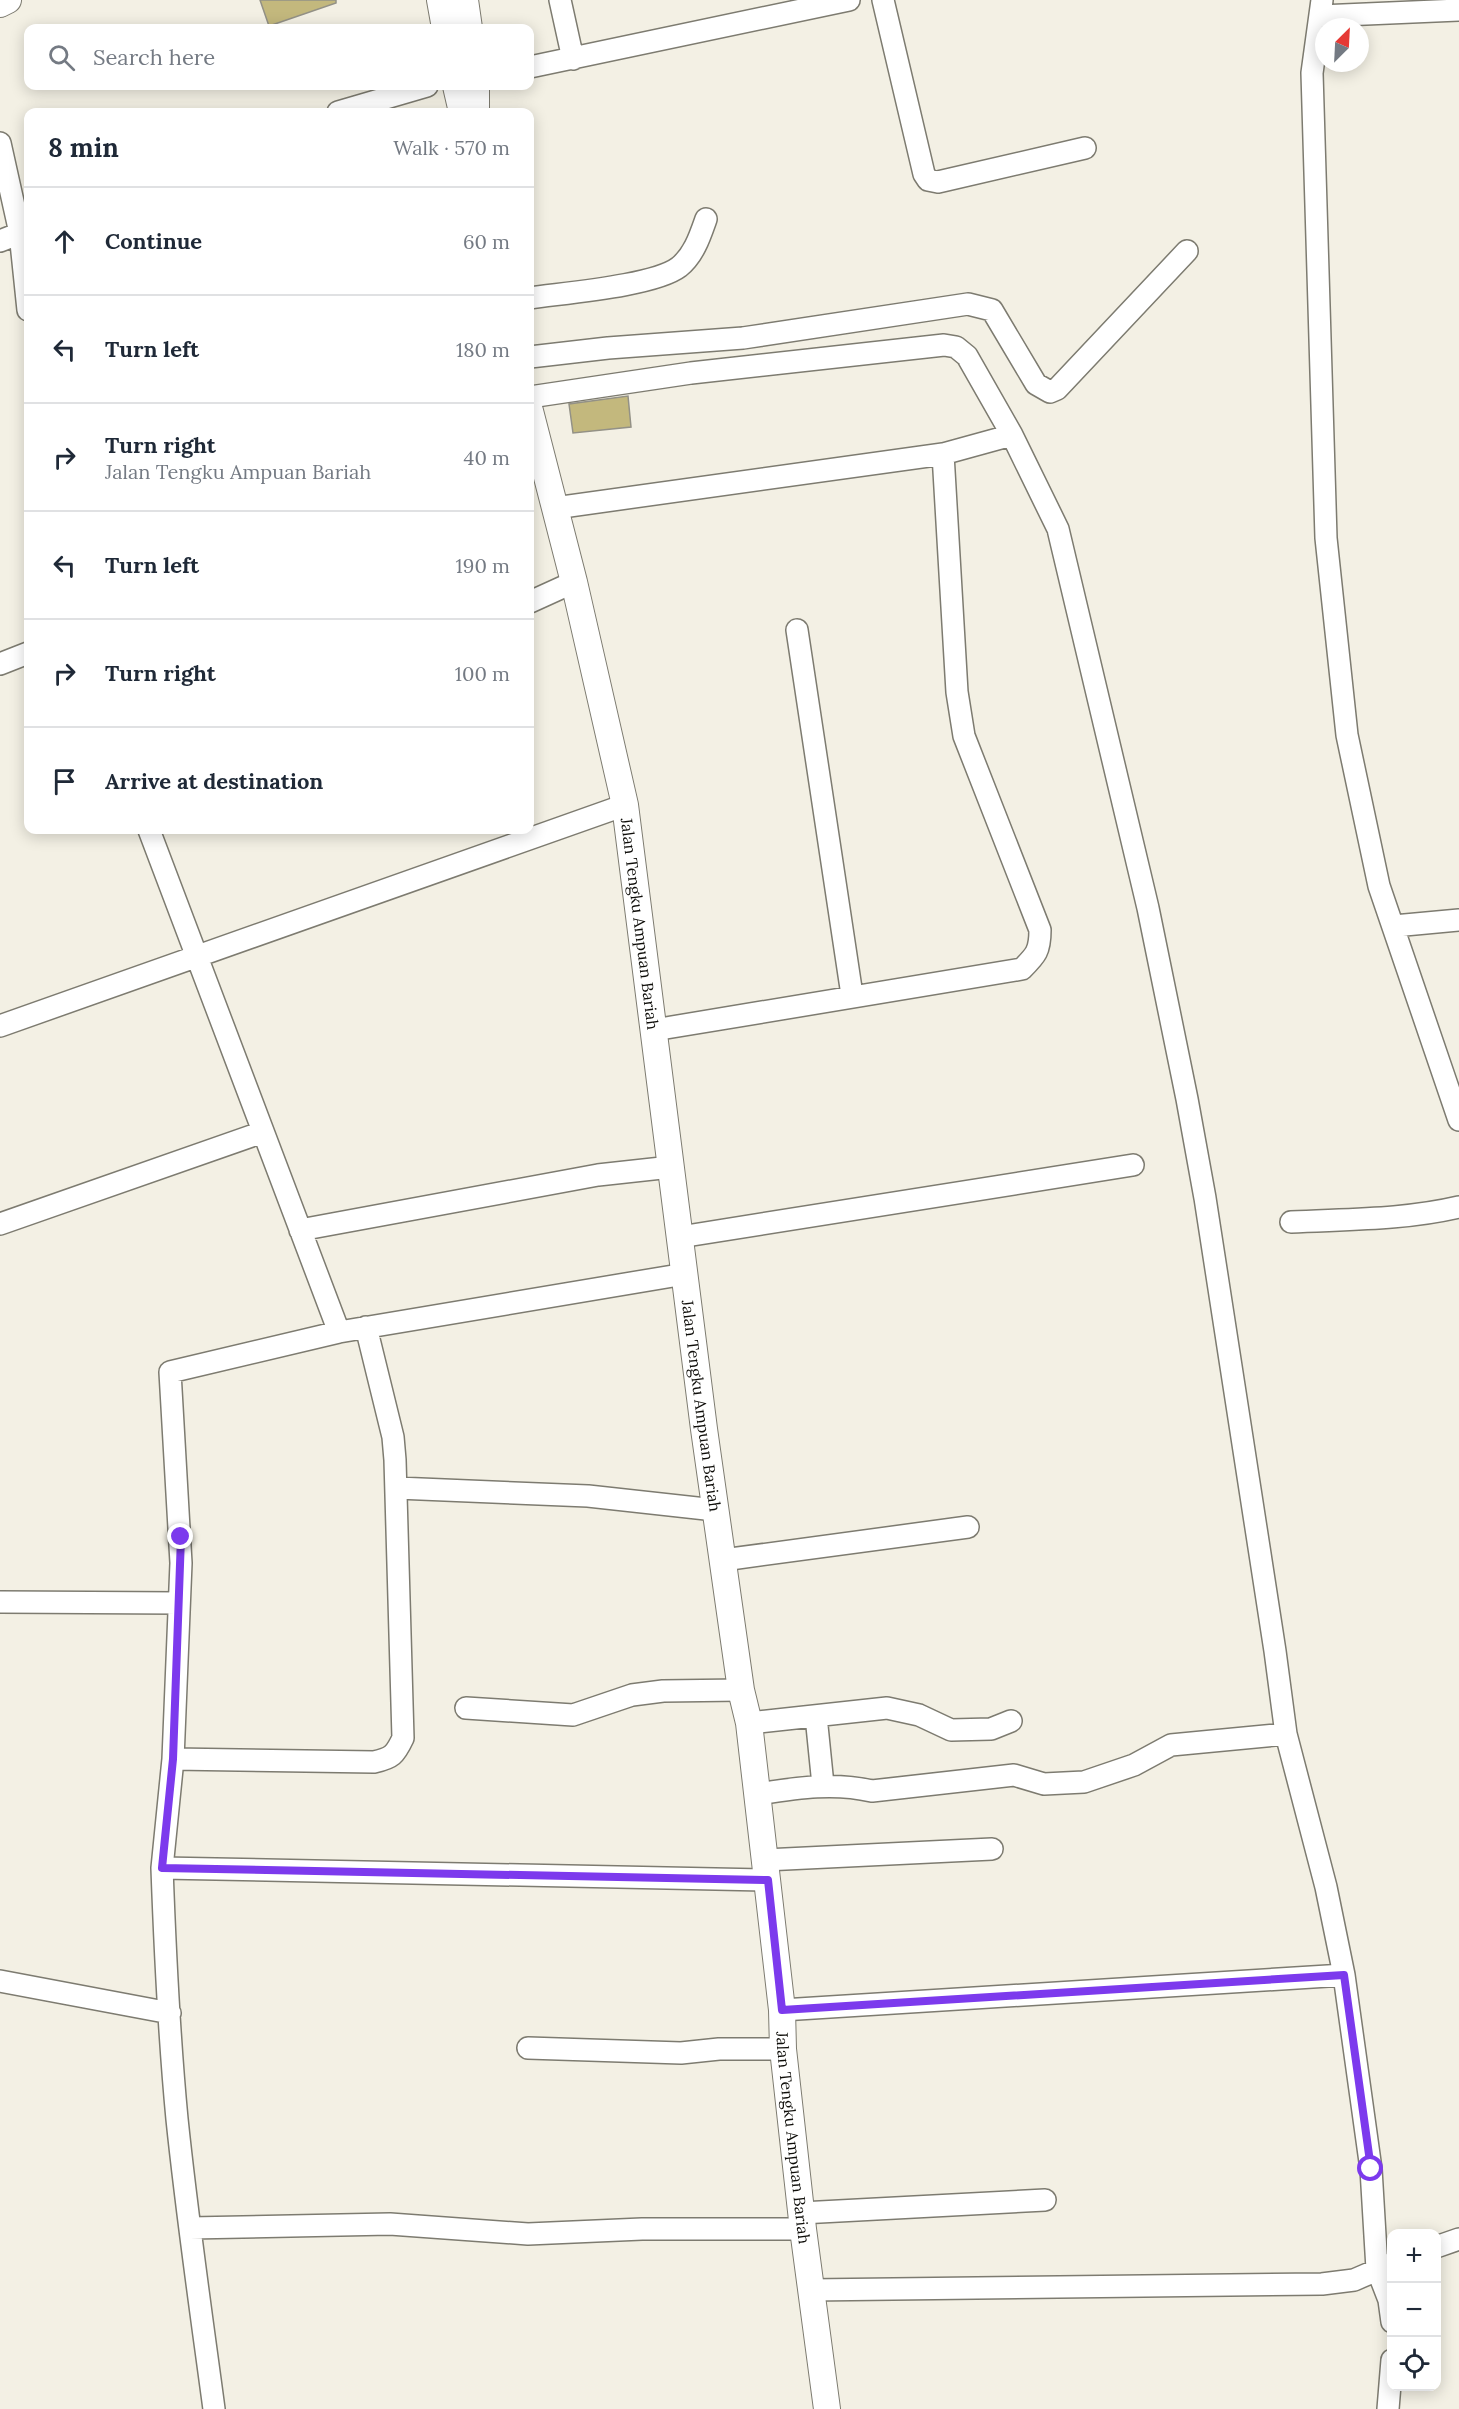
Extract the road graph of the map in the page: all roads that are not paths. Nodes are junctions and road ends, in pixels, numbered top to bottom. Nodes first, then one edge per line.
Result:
1 (8, 0) edge
2 (440, 0) edge
3 (465, 0) edge
4 (560, 0) edge
5 (849, 0) edge
6 (883, 0) edge
7 (0, 4) edge
8 (1416, 6) edge
9 (1321, 8) edge
10 (1459, 10) edge
11 (444, 24) edge
12 (468, 24) edge
13 (573, 59) junction
14 (534, 66) edge
15 (413, 90) edge
16 (457, 90) edge
17 (476, 90) edge
18 (352, 108) edge
19 (461, 108) edge
20 (476, 108) edge
21 (0, 143) edge
22 (1085, 148) dead end
23 (706, 219) dead end
24 (24, 232) edge
25 (0, 241) edge
26 (1187, 251) dead end
27 (534, 297) edge
28 (854, 321) junction
29 (845, 355) junction
30 (534, 357) edge
31 (534, 396) edge
32 (534, 427) edge
33 (1012, 435) junction
34 (943, 454) junction
35 (555, 508) junction
36 (574, 582) junction
37 (534, 600) edge
38 (797, 630) dead end
39 (24, 655) edge
40 (0, 664) edge
41 (625, 806) junction
42 (151, 834) edge
43 (1459, 920) edge
44 (1394, 926) junction
45 (197, 956) junction
46 (852, 996) junction
47 (0, 1026) edge
48 (654, 1030) junction
49 (1459, 1119) edge
50 (263, 1132) junction
51 (1132, 1165) dead end
52 (672, 1167) junction
53 (1459, 1207) edge
54 (1291, 1222) dead end
55 (0, 1224) edge
56 (300, 1230) junction
57 (680, 1237) junction
58 (685, 1274) junction
59 (366, 1327) junction
60 (339, 1332) junction
61 (397, 1488) junction
62 (716, 1510) junction
63 (968, 1527) dead end
64 (723, 1560) junction
65 (0, 1602) edge
66 (179, 1603) junction
67 (741, 1690) junction
68 (466, 1708) dead end
69 (816, 1716) junction
70 (1011, 1721) dead end
71 (749, 1723) junction
72 (1286, 1734) junction
73 (173, 1759) junction
74 (823, 1785) junction
75 (758, 1794) junction
76 (992, 1849) dead end
77 (162, 1868) junction
78 (766, 1870) junction
79 (1344, 1975) junction
80 (0, 1981) edge
81 (782, 2010) junction
82 (170, 2013) junction
83 (528, 2048) dead end
84 (783, 2049) junction
85 (1045, 2200) dead end
86 (802, 2221) junction
87 (190, 2228) junction
88 (1459, 2239) edge
89 (1441, 2246) edge
90 (1384, 2266) edge
91 (1387, 2286) edge
92 (810, 2290) junction
93 (1389, 2391) edge
94 (214, 2409) edge
95 (827, 2409) edge
96 (1388, 2409) edge

1 - 7 main road
2 - 11 main road
3 - 12 main road
4 - 13 street
5 - 13 street
6 - 22 street
8 - 9 street
8 - 10 street
9 - 44 street
13 - 14 street
15 - 18 street
16 - 19 main road
17 - 20 main road
21 - 24 street
23 - 27 street
24 - 25 street
26 - 28 street
28 - 29 street
28 - 30 street
29 - 31 street
29 - 33 street
32 - 35 main road, Jalan Tengku Ampuan Bariah
33 - 34 street
33 - 72 street
34 - 35 street
34 - 46 street
35 - 36 main road, Jalan Tengku Ampuan Bariah
36 - 37 street
36 - 41 main road, Jalan Tengku Ampuan Bariah
38 - 46 street
39 - 40 street
41 - 45 street
41 - 48 main road, Jalan Tengku Ampuan Bariah
42 - 45 street
43 - 44 street
44 - 49 street
45 - 47 street
45 - 50 street
46 - 48 street
48 - 52 main road, Jalan Tengku Ampuan Bariah
50 - 55 street
50 - 56 street
51 - 57 street
52 - 56 street
52 - 57 main road, Jalan Tengku Ampuan Bariah
53 - 54 street
56 - 60 street
57 - 58 main road, Jalan Tengku Ampuan Bariah
58 - 59 street
58 - 62 main road, Jalan Tengku Ampuan Bariah
59 - 60 street
59 - 61 street
60 - 66 street
61 - 62 street
61 - 73 street
62 - 64 main road, Jalan Tengku Ampuan Bariah
63 - 64 street
64 - 67 main road, Jalan Tengku Ampuan Bariah
65 - 66 street
66 - 73 street
67 - 68 street
67 - 71 main road, Jalan Tengku Ampuan Bariah
69 - 70 street
69 - 71 street
69 - 74 street
71 - 75 main road, Jalan Tengku Ampuan Bariah
72 - 74 street
72 - 79 street
73 - 77 street
74 - 75 street
75 - 78 main road, Jalan Tengku Ampuan Bariah
76 - 78 street
77 - 78 street
77 - 82 street
78 - 81 main road, Jalan Tengku Ampuan Bariah
79 - 81 street
79 - 90 street
80 - 82 street
81 - 84 main road, Jalan Tengku Ampuan Bariah
82 - 87 street
83 - 84 street
84 - 86 main road, Jalan Tengku Ampuan Bariah
85 - 86 street
86 - 87 street
86 - 92 main road, Jalan Tengku Ampuan Bariah
87 - 94 street
88 - 89 street
90 - 91 street
90 - 92 street
92 - 95 main road, Jalan Tengku Ampuan Bariah
93 - 96 street

